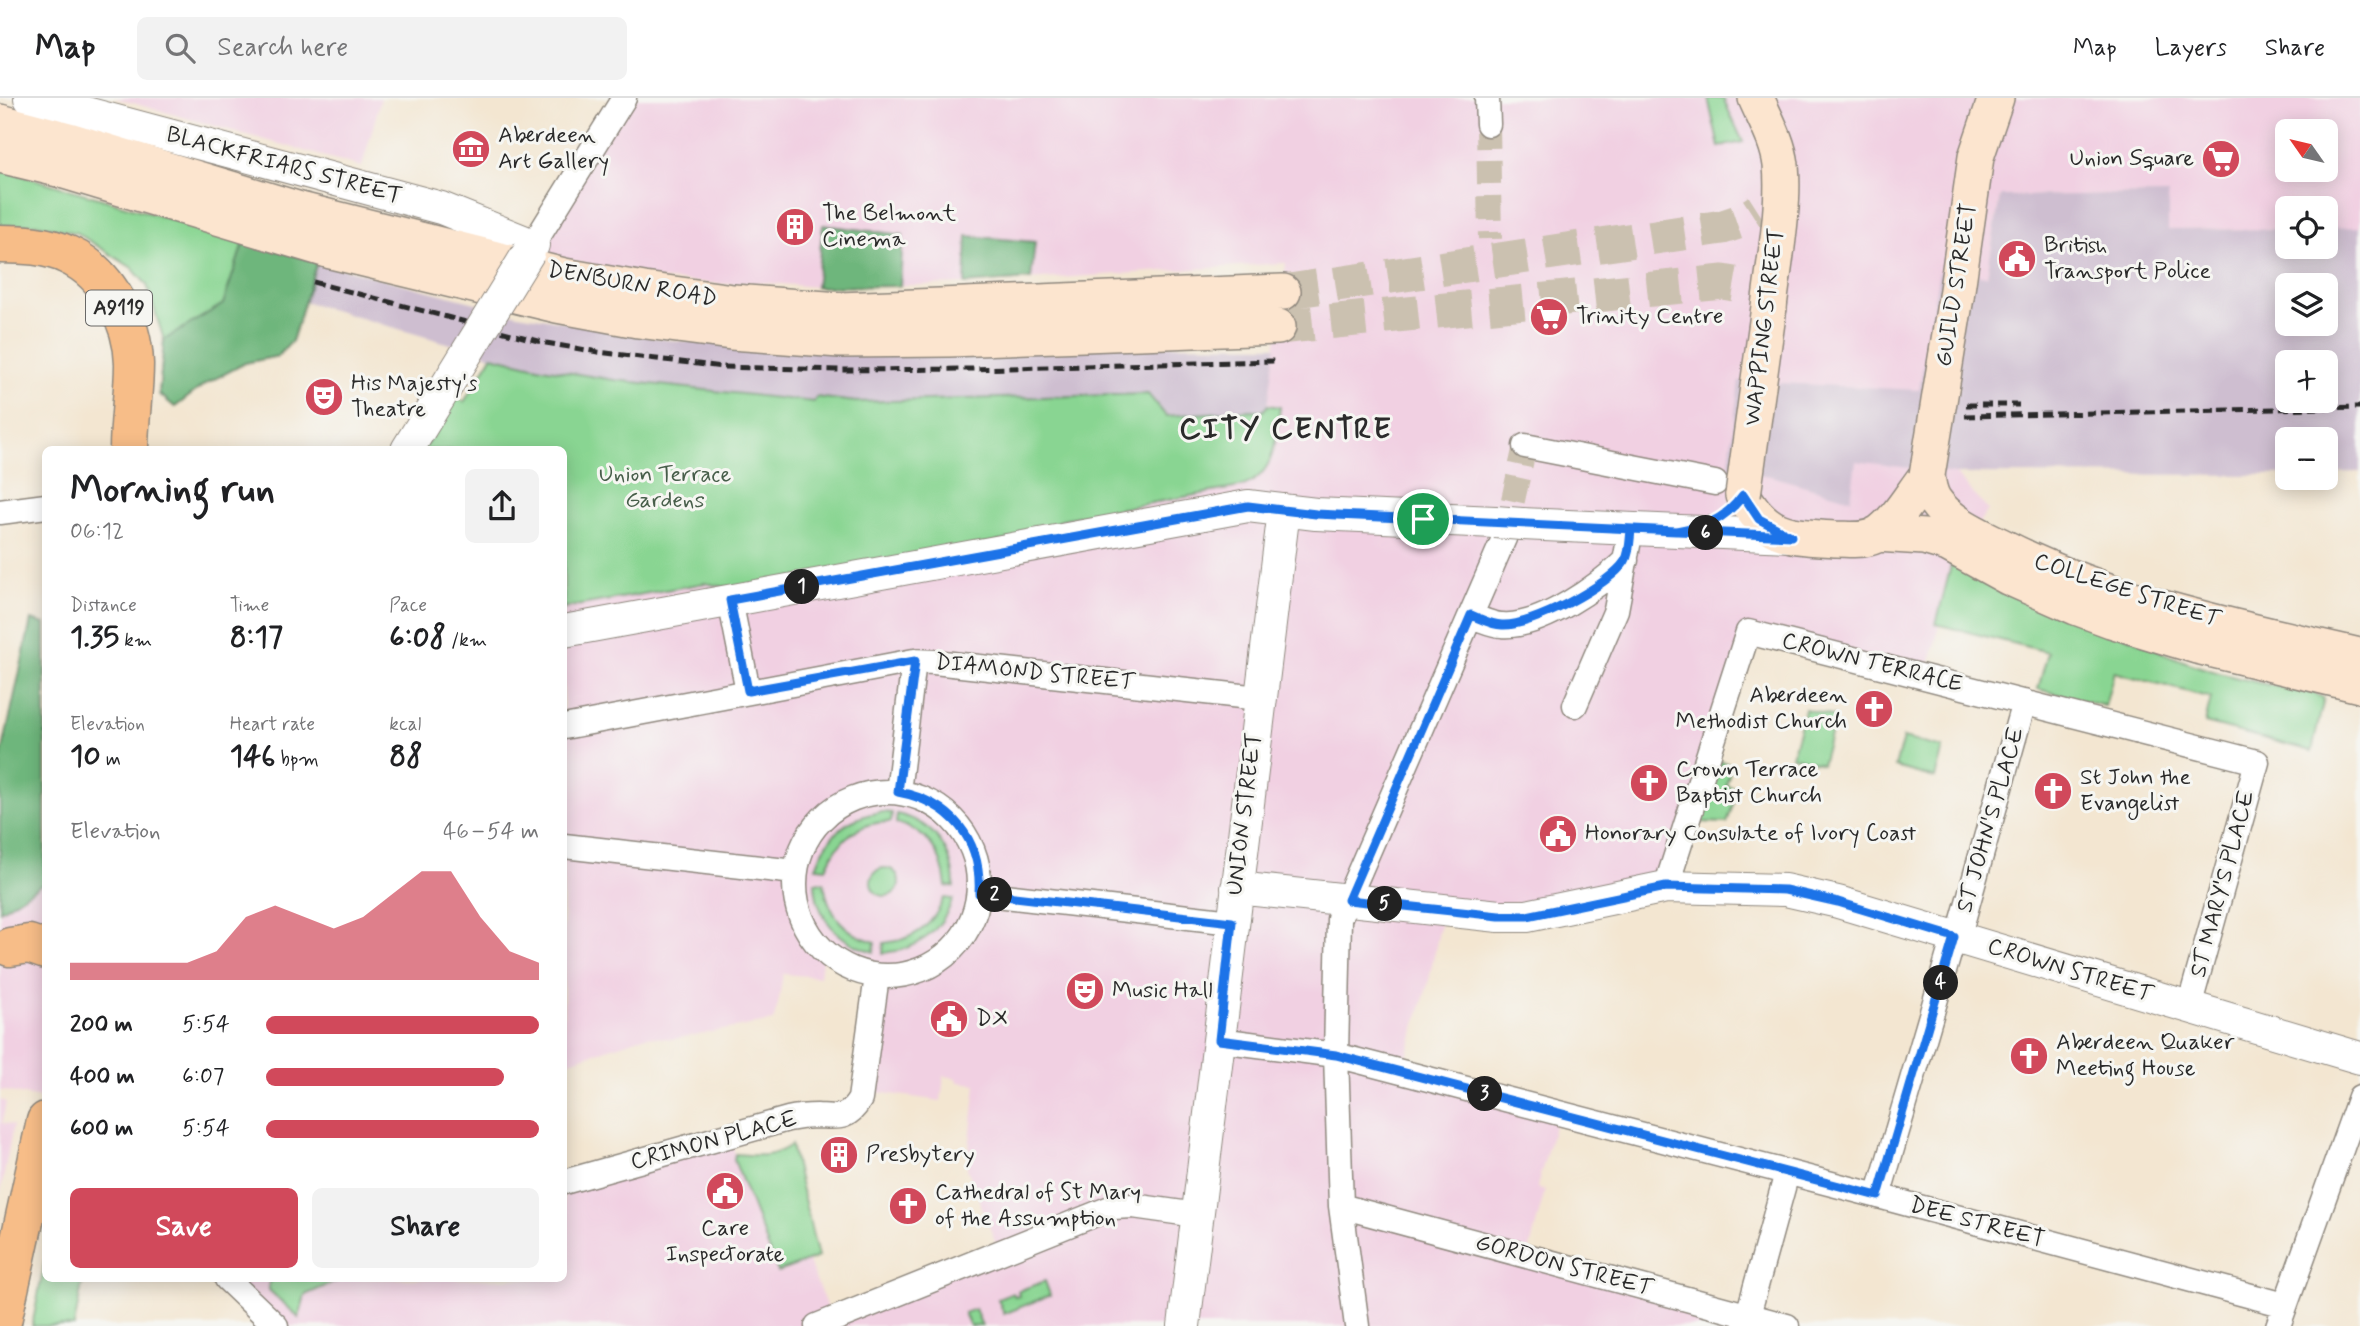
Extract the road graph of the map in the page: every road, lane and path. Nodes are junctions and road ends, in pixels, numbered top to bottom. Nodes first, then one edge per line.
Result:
1 (30, 98) edge
2 (624, 98) edge
3 (1756, 98) edge
4 (1996, 98) edge
5 (0, 122) edge
6 (0, 155) edge
7 (0, 244) edge
8 (531, 249) junction
9 (1283, 292) tunnel mouth
10 (1278, 327) tunnel mouth
11 (129, 446) edge
12 (409, 446) edge
13 (1525, 446) dead end
14 (1927, 475) junction
15 (1729, 489) junction
16 (42, 507) edge
17 (1284, 510) junction
18 (0, 512) edge
19 (1507, 528) junction
20 (1631, 529) junction
21 (1676, 531) junction
22 (1877, 534) junction
23 (1791, 536) junction
24 (1626, 560) junction
25 (730, 600) junction
26 (1471, 615) junction
27 (567, 630) edge
28 (2360, 656) edge
29 (915, 661) junction
30 (2360, 685) edge
31 (748, 691) junction
32 (1259, 698) junction
33 (2024, 702) junction
34 (1575, 705) dead end
35 (567, 726) edge
36 (2257, 762) joint
37 (898, 792) junction
38 (567, 846) edge
39 (795, 872) junction
40 (1666, 887) junction
41 (1237, 888) junction
42 (979, 893) junction
43 (1348, 900) junction
44 (1232, 922) junction
45 (42, 930) edge
46 (1956, 937) junction
47 (19, 950) edge
48 (877, 976) junction
49 (2189, 1007) junction
50 (1219, 1040) junction
51 (1336, 1055) junction
52 (2360, 1058) edge
53 (2360, 1097) edge
54 (42, 1158) edge
55 (1787, 1172) junction
56 (40, 1177) edge
57 (567, 1181) edge
58 (1878, 1196) junction
59 (1341, 1206) junction
60 (1197, 1215) junction
61 (236, 1282) edge
62 (2282, 1316) edge
63 (1747, 1321) edge
64 (1, 1326) edge
65 (276, 1326) edge
66 (817, 1326) edge
67 (1184, 1326) edge
68 (1357, 1326) edge
69 (1787, 1326) edge

1 - 8 street, BLACKFRIARS STREET
2 - 8 street
3 - 15 main road, WAPPING STREET, bridge
4 - 14 main road, GUILD STREET, bridge
5 - 9 main road, DENBURN ROAD
6 - 10 main road, DENBURN ROAD
7 - 11 main road, A9119
8 - 12 street, bridge
13 - 15 street
14 - 22 main road
14 - 28 main road, COLLEGE STREET
15 - 21 street
15 - 23 main road
16 - 18 street
17 - 19 street
17 - 25 street
17 - 32 street, UNION STREET
19 - 20 street
19 - 26 street
20 - 21 street
20 - 24 street
21 - 23 street
22 - 23 main road, COLLEGE STREET
22 - 30 main road, COLLEGE STREET
24 - 26 street
24 - 34 street
25 - 27 street
25 - 31 street
26 - 43 street
29 - 31 street, DIAMOND STREET
29 - 32 street, DIAMOND STREET
29 - 37 street
31 - 35 street, DIAMOND STREET
32 - 41 street, UNION STREET
33 - 36 street, CROWN TERRACE
33 - 40 street, CROWN TERRACE
33 - 46 street, ST JOHN'S PLACE
36 - 49 street, ST MARY'S PLACE
37 - 39 street
37 - 42 street
38 - 39 street
39 - 48 street
40 - 43 street, CROWN STREET
40 - 46 street, CROWN STREET
41 - 43 street, CROWN STREET
41 - 44 street, UNION STREET
42 - 44 street
42 - 48 street
43 - 51 street
44 - 50 street, UNION STREET
45 - 47 street
46 - 49 street, CROWN STREET
46 - 58 street, ST JOHN'S PLACE
48 - 57 street, CRIMON PLACE
49 - 52 street, CROWN STREET
50 - 51 street, DEE STREET
50 - 60 street, UNION STREET
51 - 55 street, DEE STREET
51 - 59 street
53 - 62 street
54 - 56 main road
55 - 58 street, DEE STREET
55 - 63 street
56 - 64 main road
58 - 62 street, DEE STREET
59 - 63 street, GORDON STREET
59 - 68 street
60 - 66 street
60 - 67 street, UNION STREET
61 - 65 street
63 - 69 street, GORDON STREET

